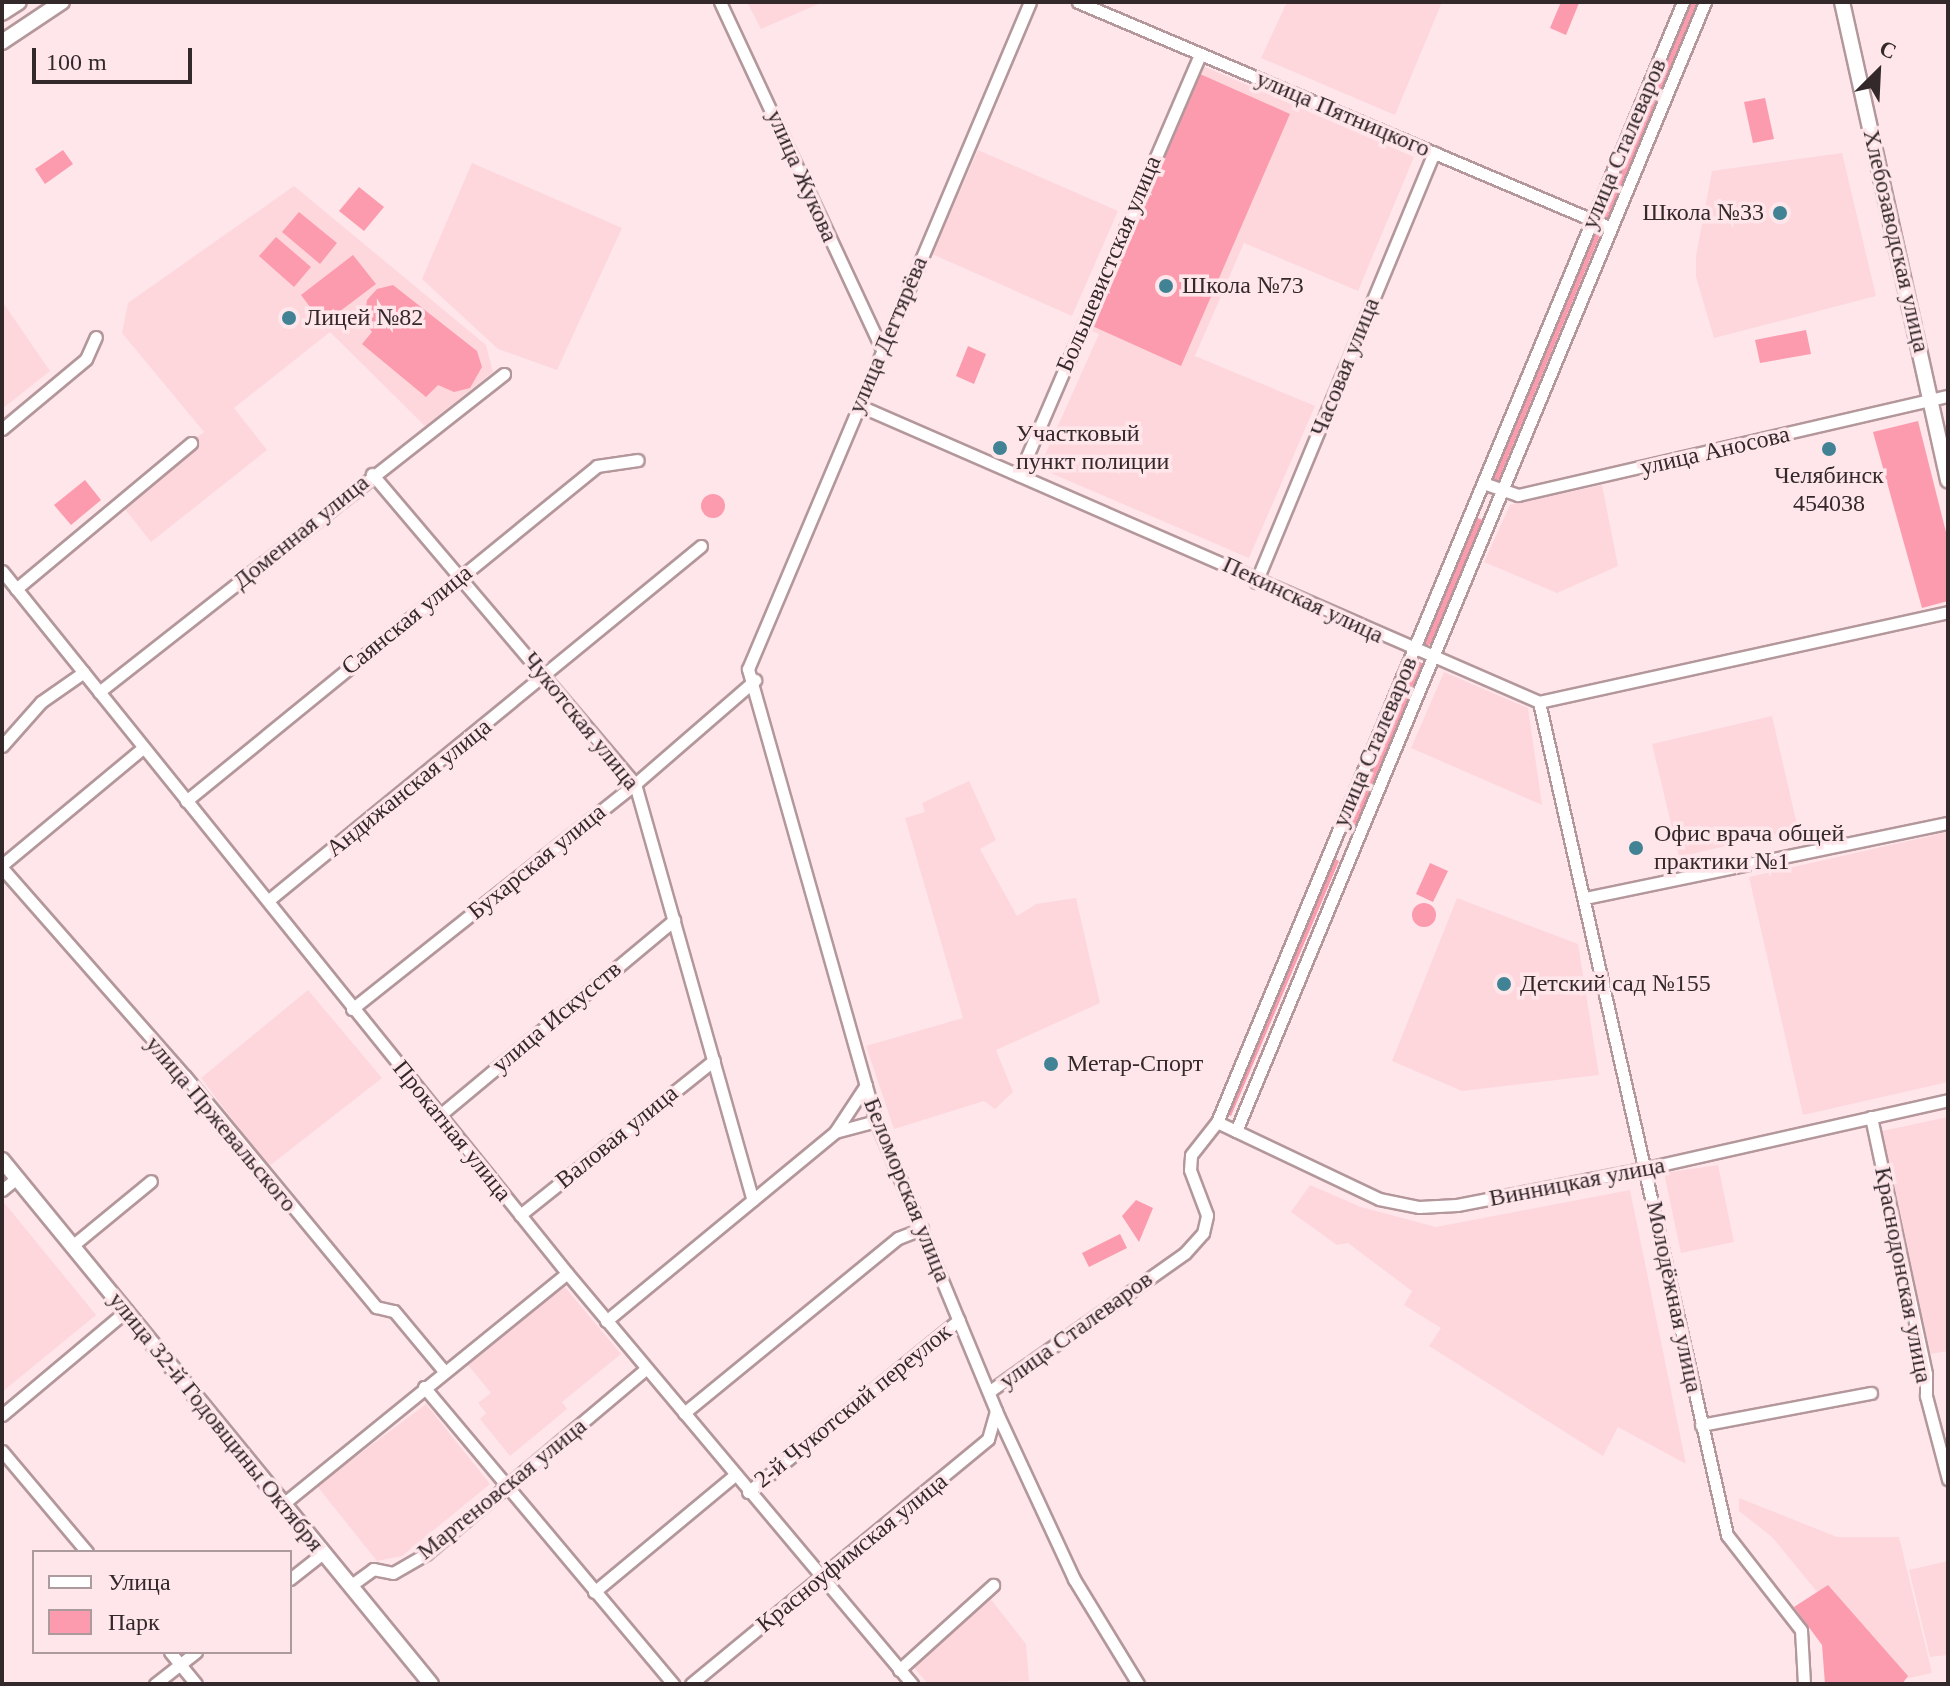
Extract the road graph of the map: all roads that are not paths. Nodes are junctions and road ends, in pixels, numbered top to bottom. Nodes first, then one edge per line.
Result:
1 (19, 2) edge
2 (62, 2) edge
3 (720, 2) edge
4 (1030, 2) edge
5 (1078, 2) edge
6 (1683, 2) edge
7 (1705, 2) edge
8 (1842, 2) edge
9 (2, 13) edge
10 (2, 42) edge
11 (1200, 54) junction
12 (1434, 152) junction
13 (1593, 220) junction
14 (1609, 227) junction
15 (96, 337) dead end
16 (882, 349) junction
17 (504, 374) dead end
18 (1948, 396) edge
19 (1932, 400) junction
20 (860, 406) junction
21 (2, 429) edge
22 (191, 443) dead end
23 (638, 460) dead end
24 (372, 474) junction
25 (1019, 475) junction
26 (1948, 480) edge
27 (1483, 483) junction
28 (1500, 491) junction
29 (701, 546) dead end
30 (2, 571) edge
31 (460, 577) junction
32 (1256, 582) junction
33 (16, 589) junction
34 (1948, 612) edge
35 (1413, 651) junction
36 (1431, 658) junction
37 (748, 669) joint
38 (84, 672) junction
39 (547, 676) junction
40 (755, 680) junction
41 (99, 692) junction
42 (1539, 702) junction
43 (2, 746) edge
44 (143, 748) junction
45 (635, 784) junction
46 (186, 801) junction
47 (1948, 823) edge
48 (1334, 841) junction
49 (1353, 849) junction
50 (2, 867) edge
51 (1585, 898) junction
52 (270, 899) junction
53 (674, 920) junction
54 (352, 1009) junction
55 (714, 1060) junction
56 (866, 1085) junction
57 (1948, 1100) edge
58 (440, 1115) junction
59 (1871, 1117) junction
60 (876, 1121) junction
61 (1217, 1122) junction
62 (1236, 1131) junction
63 (835, 1132) junction
64 (2, 1160) edge
65 (1647, 1168) junction
66 (17, 1178) junction
67 (151, 1181) dead end
68 (2, 1190) edge
69 (753, 1200) junction
70 (520, 1215) junction
71 (922, 1229) junction
72 (72, 1246) junction
73 (567, 1273) junction
74 (127, 1310) junction
75 (959, 1320) junction
76 (606, 1321) junction
77 (646, 1369) junction
78 (444, 1371) junction
79 (424, 1387) junction
80 (990, 1391) junction
81 (1871, 1393) dead end
82 (996, 1411) junction
83 (684, 1413) junction
84 (2, 1415) edge
85 (1701, 1425) junction
86 (2, 1451) edge
87 (735, 1475) junction
88 (1948, 1479) edge
89 (507, 1488) junction
90 (748, 1492) junction
91 (283, 1504) junction
92 (85, 1550) edge
93 (323, 1553) junction
94 (292, 1577) edge
95 (821, 1580) junction
96 (993, 1585) dead end
97 (350, 1586) junction
98 (594, 1592) junction
99 (172, 1654) edge
100 (193, 1654) edge
101 (180, 1664) junction
102 (899, 1670) junction
103 (155, 1684) edge
104 (196, 1684) edge
105 (431, 1684) edge
106 (673, 1684) edge
107 (691, 1684) edge
108 (912, 1684) edge
109 (1138, 1684) edge
110 (1804, 1684) edge

1 - 9 main road
2 - 10 main road
3 - 16 street, улица Жукова
4 - 16 street, улица Дегтярёва
5 - 11 street, улица Пятницкого
6 - 13 street, улица Сталеваров
7 - 14 street, улица Сталеваров
8 - 19 main road, Хлебозаводская улица
11 - 12 street, улица Пятницкого
11 - 25 street, Большевистская улица
12 - 13 street, улица Пятницкого
12 - 32 street, Часовая улица
13 - 14 street, улица Пятницкого
13 - 27 street, улица Сталеваров
14 - 28 street, улица Сталеваров
15 - 21 street
16 - 20 street, улица Дегтярёва
17 - 24 street, Доменная улица
18 - 19 street, улица Аносова
19 - 26 main road, Хлебозаводская улица
19 - 28 street, улица Аносова
20 - 25 street, Пекинская улица
20 - 37 street, улица Дегтярёва
22 - 33 street
23 - 31 street, Саянская улица
24 - 31 street, Чукотская улица
24 - 41 street, Доменная улица
25 - 32 street, Пекинская улица
27 - 28 street, улица Аносова
27 - 35 street, улица Сталеваров
28 - 36 street, улица Сталеваров
29 - 39 street
30 - 33 street, Прокатная улица
31 - 39 street, Чукотская улица
31 - 46 street, Саянская улица
32 - 35 street, Пекинская улица
33 - 38 street, Прокатная улица
34 - 42 street
35 - 36 street, Пекинская улица
35 - 48 street, улица Сталеваров
36 - 42 street, Пекинская улица
36 - 49 street, улица Сталеваров
37 - 40 street, Беломорская улица
38 - 41 street, Прокатная улица
38 - 43 street
39 - 45 street, Чукотская улица
39 - 52 street, Андижанская улица
40 - 45 street, Бухарская улица
40 - 56 street, Беломорская улица
41 - 44 street, Прокатная улица
42 - 51 street, Молодёжная улица
44 - 46 street, Прокатная улица
44 - 50 street
45 - 53 street, Чукотская улица
45 - 54 street, Бухарская улица
46 - 52 street, Прокатная улица
47 - 51 street
48 - 49 street
48 - 61 street, улица Сталеваров
49 - 62 street, улица Сталеваров
50 - 78 street, улица Пржевальского
51 - 65 street, Молодёжная улица
52 - 54 street, Прокатная улица
53 - 55 street, Чукотская улица
53 - 58 street, улица Искусств
54 - 58 street, Прокатная улица
55 - 69 street, Чукотская улица
55 - 70 street, Валовая улица
56 - 60 street, Беломорская улица
56 - 63 street
57 - 59 street, Винницкая улица
58 - 70 street, Прокатная улица
59 - 65 street, Винницкая улица
59 - 88 street, Краснодонская улица
60 - 63 street
60 - 71 street, Беломорская улица
61 - 62 street, Винницкая улица
61 - 80 street, улица Сталеваров
62 - 65 street, Винницкая улица
63 - 69 street
64 - 66 main road, улица 32-й Годовщины Октября
65 - 85 street, Молодёжная улица
66 - 68 street
66 - 72 main road, улица 32-й Годовщины Октября
67 - 72 street
69 - 76 street
70 - 73 street, Прокатная улица
71 - 75 street, Беломорская улица
71 - 83 street
72 - 74 main road, улица 32-й Годовщины Октября
73 - 76 street, Прокатная улица
73 - 78 street
74 - 84 street
74 - 91 main road, улица 32-й Годовщины Октября
75 - 80 street, Беломорская улица
75 - 90 street, 2-й Чукотский переулок
76 - 77 street, Прокатная улица
77 - 83 street, Прокатная улица
77 - 89 street, Мартеновская улица
78 - 79 street
79 - 89 street
79 - 91 street
80 - 82 street, Беломорская улица
81 - 85 street
82 - 95 street, Красноуфимская улица
82 - 109 street, Беломорская улица
83 - 87 street, Прокатная улица
85 - 110 street, Молодёжная улица
86 - 92 street
87 - 90 street, Прокатная улица
87 - 98 street
89 - 97 street, Мартеновская улица
89 - 98 street
90 - 95 street, Прокатная улица
91 - 93 main road, улица 32-й Годовщины Октября
93 - 94 street
93 - 97 main road, улица 32-й Годовщины Октября
95 - 102 street, Прокатная улица
95 - 107 street, Красноуфимская улица
96 - 102 street
97 - 105 main road, улица 32-й Годовщины Октября
98 - 106 street
99 - 101 street
100 - 101 street
101 - 103 street
101 - 104 street
102 - 108 street, Прокатная улица

